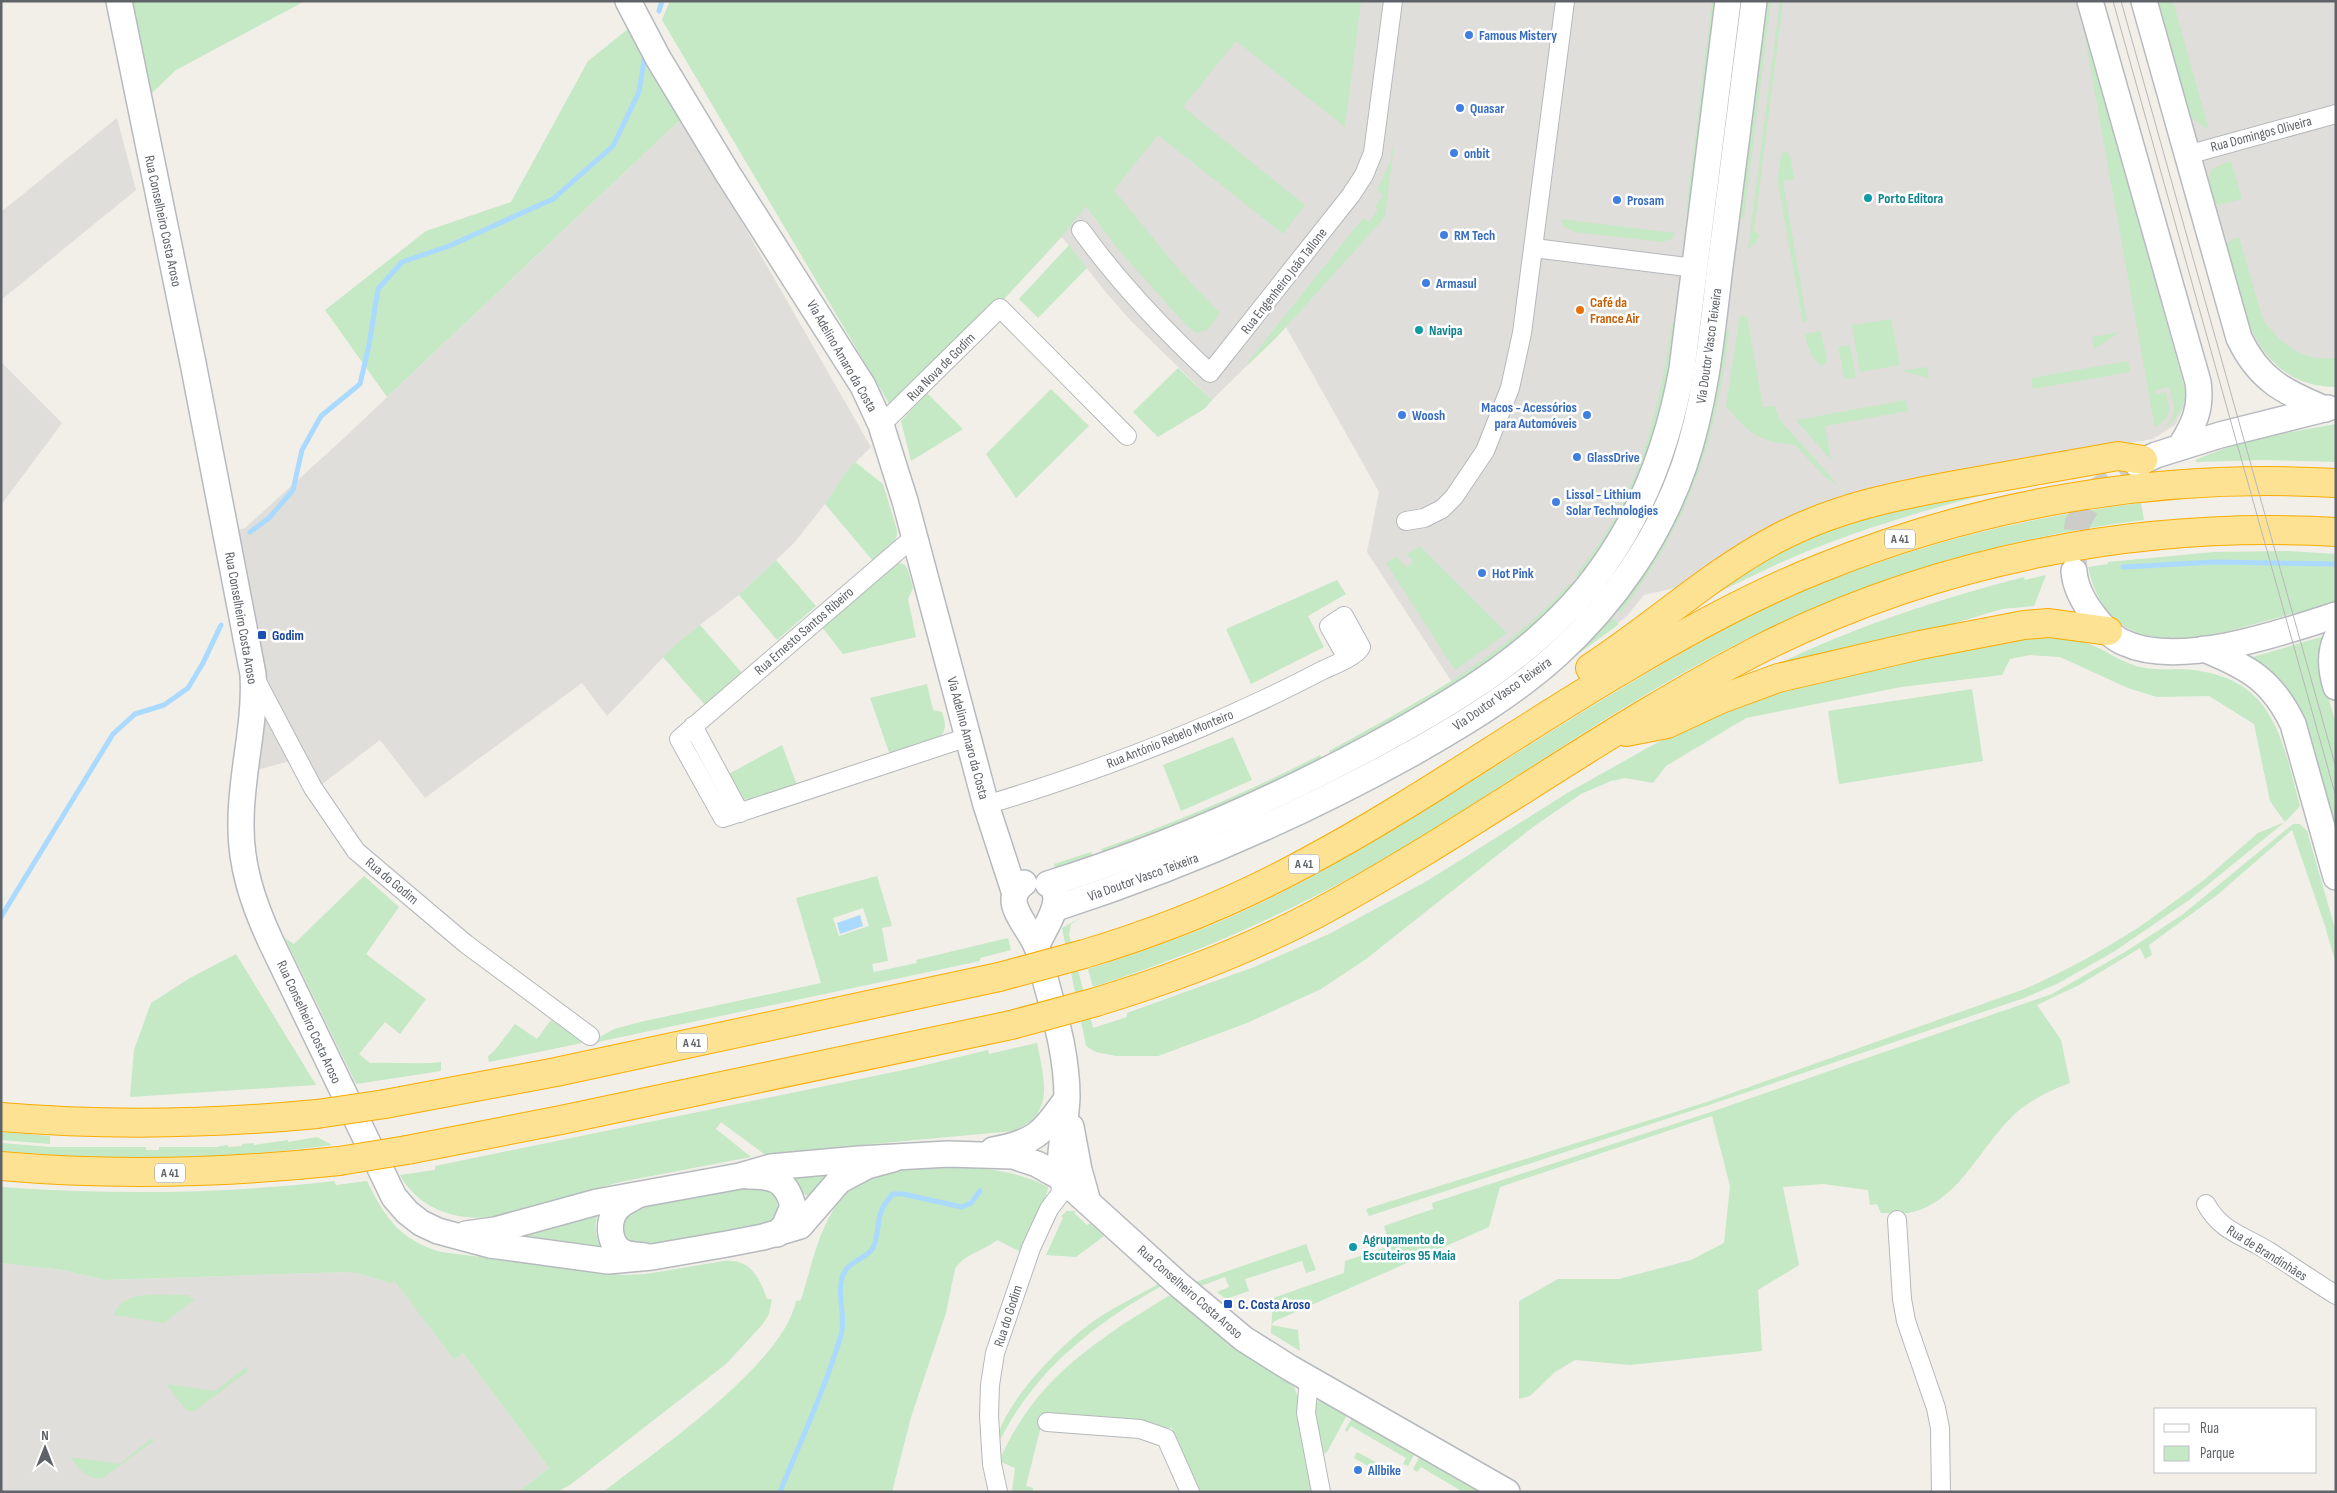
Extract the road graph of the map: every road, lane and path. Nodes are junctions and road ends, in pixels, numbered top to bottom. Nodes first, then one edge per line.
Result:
1 (119, 1) edge
2 (628, 1) edge
3 (1393, 1) edge
4 (1565, 1) edge
5 (1728, 1) edge
6 (1754, 1) edge
7 (2090, 1) edge
8 (2144, 1) edge
9 (2336, 114) edge
10 (2186, 155) junction
11 (1081, 230) dead end
12 (1534, 248) junction
13 (1695, 268) junction
14 (1720, 272) junction
15 (2330, 408) edge
16 (881, 425) junction
17 (1128, 436) dead end
18 (2180, 447) junction
19 (2140, 462) joint
20 (2336, 483) edge
21 (1406, 521) dead end
22 (2336, 532) edge
23 (914, 536) junction
24 (2074, 571) tunnel mouth
25 (2336, 616) edge
26 (2108, 632) junction
27 (2336, 639) edge
28 (2204, 649) junction
29 (1347, 658) dead end
30 (253, 674) junction
31 (2336, 687) edge
32 (1608, 736) junction
33 (968, 738) junction
34 (1508, 741) junction
35 (986, 805) junction
36 (2336, 877) edge
37 (1032, 886) junction
38 (1053, 913) junction
39 (1023, 920) junction
40 (1036, 946) junction
41 (590, 1036) dead end
42 (1067, 1100) junction
43 (1, 1117) edge
44 (971, 1154) junction
45 (893, 1159) junction
46 (1, 1166) edge
47 (740, 1176) junction
48 (1060, 1177) junction
49 (640, 1193) junction
50 (1088, 1202) junction
51 (2206, 1204) dead end
52 (1897, 1220) dead end
53 (777, 1234) junction
54 (456, 1236) junction
55 (652, 1257) junction
56 (2336, 1295) edge
57 (1309, 1379) junction
58 (1047, 1422) dead end
59 (1320, 1486) edge
60 (998, 1492) edge
61 (1190, 1492) edge
62 (1507, 1492) edge
63 (1941, 1492) edge

1 - 30 main road, Rua Conselheiro Costa Aroso
2 - 16 main road, Via Adelino Amaro da Costa
3 - 11 street, Rua Engenheiro João Tallone
4 - 12 street
5 - 13 main road, Via Doutor Vasco Teixeira
6 - 14 main road, Via Doutor Vasco Teixeira
7 - 18 main road
8 - 10 main road
9 - 10 street, Rua Domingos Oliveira
10 - 15 main road
12 - 13 street
12 - 21 street
13 - 14 main road
13 - 37 main road, Via Doutor Vasco Teixeira
14 - 38 main road, Via Doutor Vasco Teixeira
15 - 18 main road
16 - 17 street, Rua Nova de Godim
16 - 23 main road, Via Adelino Amaro da Costa
18 - 19 main road
19 - 34 highway
20 - 34 highway, A 41
22 - 32 highway, A 41
23 - 33 main road, Via Adelino Amaro da Costa
23 - 33 street, Rua Ernesto Santos Ribeiro
24 - 26 main road
25 - 28 main road
26 - 28 main road
26 - 32 highway
27 - 31 main road
28 - 36 main road
29 - 35 street, Rua António Rebelo Monteiro
30 - 41 street, Rua do Godim
30 - 54 main road, Rua Conselheiro Costa Aroso
32 - 46 highway, A 41, bridge
33 - 35 main road, Via Adelino Amaro da Costa
34 - 43 highway, A 41, bridge
35 - 37 main road, Via Adelino Amaro da Costa
37 - 38 main road, Via Adelino Amaro da Costa
37 - 39 main road, Via Adelino Amaro da Costa
38 - 39 main road
38 - 40 main road
39 - 40 main road, Via Adelino Amaro da Costa
40 - 42 main road, Via Adelino Amaro da Costa
42 - 44 main road
42 - 48 main road, Via Adelino Amaro da Costa
42 - 50 main road, Via Adelino Amaro da Costa
44 - 45 main road, Rua Conselheiro Costa Aroso
44 - 48 main road, Rua Conselheiro Costa Aroso
45 - 47 main road, Rua Conselheiro Costa Aroso
45 - 53 main road, Rua Conselheiro Costa Aroso
47 - 49 main road, Rua Conselheiro Costa Aroso
47 - 53 main road, Rua Conselheiro Costa Aroso
48 - 50 main road, Rua Conselheiro Costa Aroso
48 - 60 street, Rua do Godim
49 - 54 main road, Rua Conselheiro Costa Aroso
49 - 55 main road, Rua Conselheiro Costa Aroso
50 - 57 main road, Rua Conselheiro Costa Aroso
51 - 56 street, Rua de Brandinhães
52 - 63 street
53 - 55 main road, Rua Conselheiro Costa Aroso
54 - 55 main road, Rua Conselheiro Costa Aroso
57 - 59 street
57 - 62 main road, Rua Conselheiro Costa Aroso
58 - 61 street

